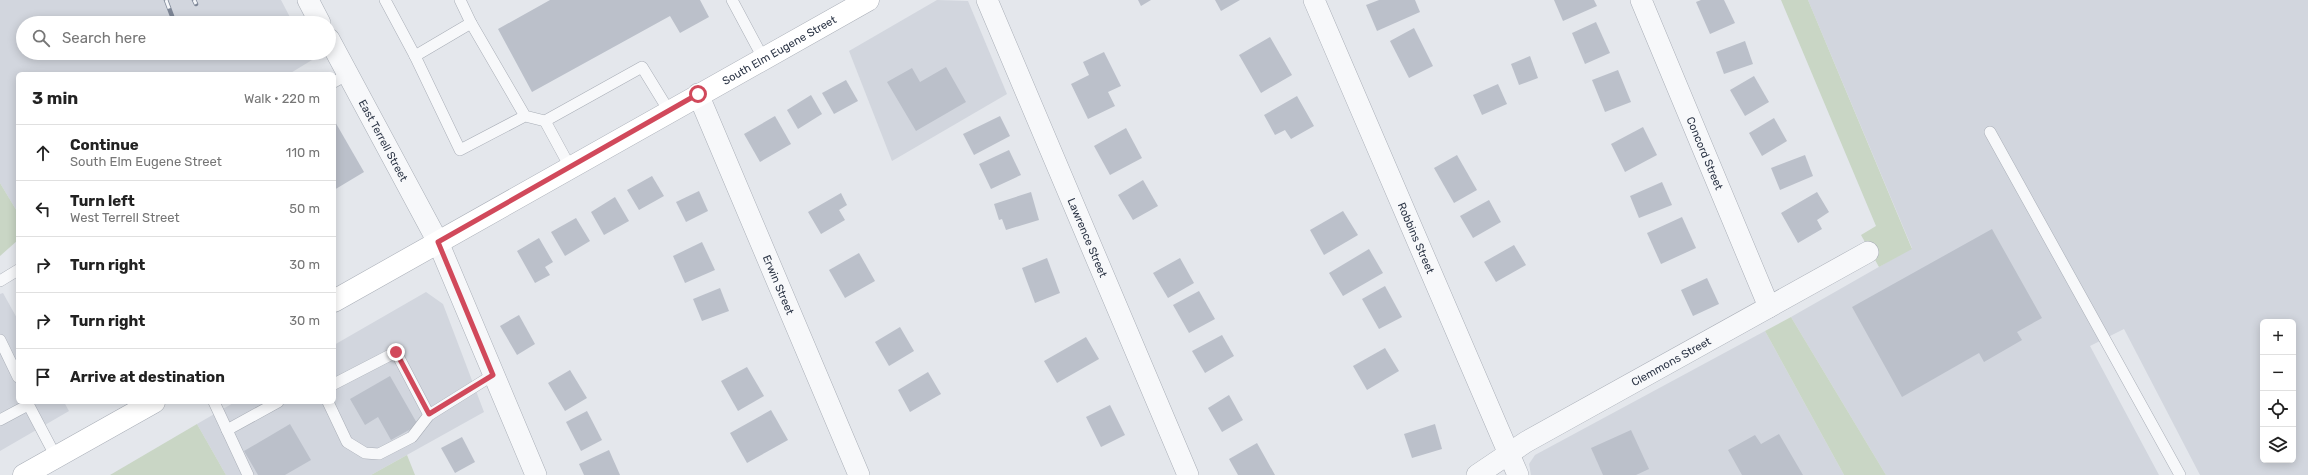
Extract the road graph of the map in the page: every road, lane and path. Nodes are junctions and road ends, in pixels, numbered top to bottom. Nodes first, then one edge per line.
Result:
1 (308, 0) edge
2 (385, 0) edge
3 (460, 0) edge
4 (732, 0) edge
5 (868, 0) edge
6 (987, 0) edge
7 (1314, 0) edge
8 (1641, 0) edge
9 (316, 16) edge
10 (471, 23) junction
11 (415, 56) junction
12 (763, 58) junction
13 (335, 60) edge
14 (341, 78) edge
15 (698, 94) junction
16 (669, 111) junction
17 (525, 116) junction
18 (545, 121) junction
19 (1990, 132) dead end
20 (570, 167) junction
21 (438, 242) junction
22 (1868, 252) dead end
23 (16, 271) edge
24 (0, 281) edge
25 (336, 300) edge
26 (1769, 307) junction
27 (0, 340) edge
28 (16, 373) edge
29 (493, 375) junction
30 (336, 383) edge
31 (25, 404) edge
32 (28, 404) edge
33 (150, 404) edge
34 (215, 404) edge
35 (277, 404) edge
36 (329, 404) edge
37 (429, 414) junction
38 (0, 420) edge
39 (227, 430) junction
40 (1509, 454) junction
41 (56, 457) junction
42 (28, 474) edge
43 (248, 475) edge
44 (536, 475) edge
45 (859, 475) edge
46 (1188, 475) edge
47 (1477, 475) edge
48 (1518, 475) edge
49 (2180, 475) edge

1 - 9 street
2 - 11 lane
3 - 10 lane
4 - 12 lane
5 - 12 main road, South Elm Eugene Street
6 - 46 street, Lawrence Street
7 - 40 street, Robbins Street
8 - 26 street, Concord Street
10 - 11 lane
10 - 17 lane
11 - 17 lane
12 - 15 main road, South Elm Eugene Street
13 - 14 street, East Terrell Street
14 - 21 street, East Terrell Street
15 - 16 main road, South Elm Eugene Street
15 - 45 street, Erwin Street
16 - 18 lane
16 - 20 main road, South Elm Eugene Street
17 - 18 lane
18 - 20 lane
19 - 49 lane
20 - 21 main road, South Elm Eugene Street
21 - 25 main road, South Elm Eugene Street
21 - 29 street, East Terrell Street
22 - 26 street, Clemmons Street
23 - 24 lane
26 - 40 street, Clemmons Street
27 - 28 lane
29 - 37 lane
29 - 44 street, East Terrell Street
30 - 37 lane
31 - 38 lane
32 - 41 lane
33 - 41 main road
34 - 39 lane
35 - 39 lane
36 - 37 lane
39 - 43 lane
40 - 47 street, Clemmons Street
40 - 48 street, Robbins Street
41 - 42 main road

